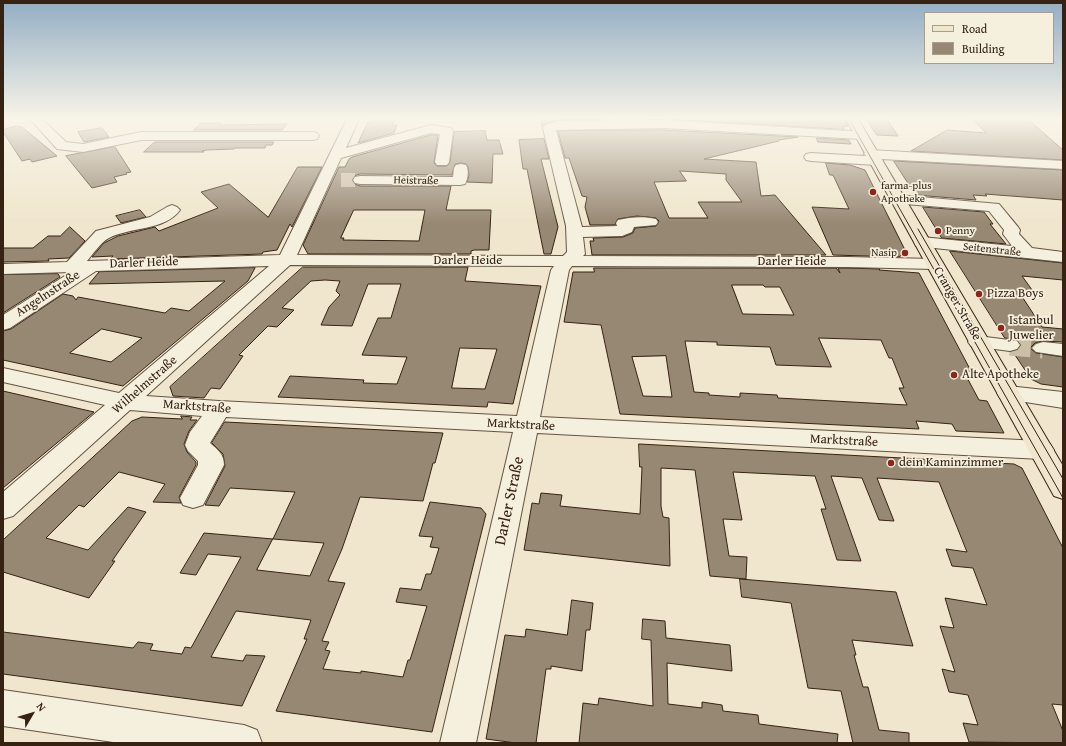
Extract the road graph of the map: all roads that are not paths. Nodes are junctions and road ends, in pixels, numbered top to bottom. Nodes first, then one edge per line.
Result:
1 (340, 154) edge
2 (443, 154) edge
3 (555, 154) edge
4 (835, 154) edge
5 (872, 154) edge
6 (336, 155) joint
7 (908, 156) joint
8 (874, 158) junction
9 (442, 162) dead end
10 (1063, 165) edge
11 (461, 168) dead end
12 (323, 180) junction
13 (341, 180) tunnel mouth
14 (360, 180) tunnel mouth
15 (898, 200) junction
16 (172, 210) dead end
17 (650, 222) dead end
18 (574, 232) junction
19 (922, 242) junction
20 (1027, 254) junction
21 (1063, 257) edge
22 (286, 260) junction
23 (567, 261) junction
24 (934, 264) junction
25 (94, 265) junction
26 (73, 266) junction
27 (3, 269) edge
28 (3, 324) edge
29 (978, 342) junction
30 (1010, 345) tunnel mouth
31 (3, 376) edge
32 (1008, 393) junction
33 (1063, 400) edge
34 (125, 402) junction
35 (219, 409) junction
36 (526, 426) junction
37 (1041, 450) junction
38 (1063, 489) edge
39 (193, 498) dead end
40 (3, 508) edge
41 (3, 708) edge
42 (244, 743) edge
43 (458, 743) edge

1 - 6 street, Heistraße
2 - 9 street, Heistraße
3 - 18 street
4 - 8 street
5 - 8 main road, Cranger Straße
6 - 12 street
7 - 8 street
7 - 10 street
8 - 15 main road, Cranger Straße
11 - 14 street, Heistraße
12 - 13 street
12 - 22 street
15 - 19 main road, Cranger Straße
15 - 20 street
16 - 26 street
17 - 18 street
18 - 23 street, Darler Straße
19 - 20 street, Seitenstraße
19 - 24 main road, Cranger Straße
20 - 21 street, Seitenstraße
22 - 23 street, Darler Heide
22 - 25 street, Darler Heide
22 - 34 street, Wilhelmstraße
23 - 24 street, Darler Heide
23 - 36 street, Darler Straße
24 - 29 main road, Cranger Straße
25 - 26 street, Darler Heide
25 - 28 street, Angelnstraße
26 - 27 street, Darler Heide
29 - 30 street
29 - 32 main road, Cranger Straße
31 - 34 street, Marktstraße
32 - 33 street
32 - 37 main road, Cranger Straße
34 - 35 street, Marktstraße
34 - 40 street, Wilhelmstraße
35 - 36 street, Marktstraße
35 - 39 street
36 - 37 street, Marktstraße
36 - 43 street, Darler Straße
37 - 38 main road, Cranger Straße
41 - 42 street

